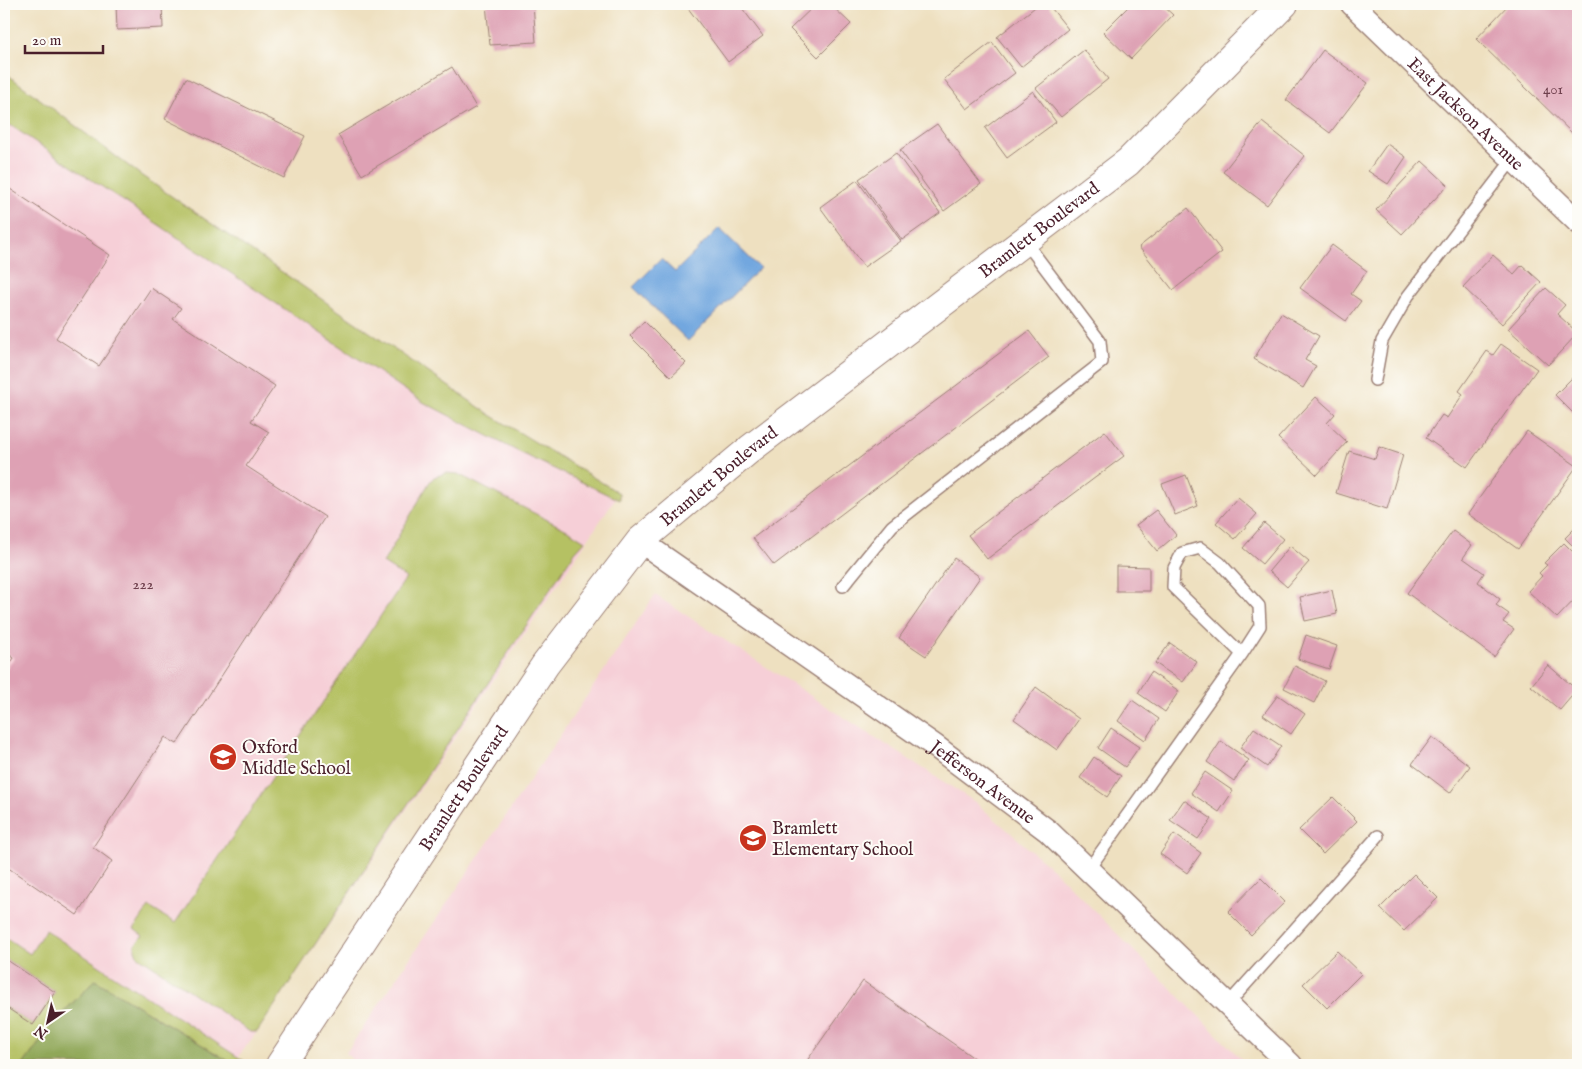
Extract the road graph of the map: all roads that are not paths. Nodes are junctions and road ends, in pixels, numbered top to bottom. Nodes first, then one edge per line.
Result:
1 (1284, 4) edge
2 (1352, 4) edge
3 (1513, 159) junction
4 (1578, 222) edge
5 (1024, 240) junction
6 (1375, 380) dead end
7 (640, 542) junction
8 (842, 586) dead end
9 (1242, 654) junction
10 (1378, 836) dead end
11 (1088, 870) junction
12 (1228, 1004) junction
13 (280, 1065) edge
14 (1291, 1065) edge

1 - 5 street, Bramlett Boulevard
2 - 3 street, East Jackson Avenue
3 - 4 street, East Jackson Avenue
3 - 6 lane
5 - 7 street, Bramlett Boulevard
5 - 8 lane
7 - 11 street, Jefferson Avenue
7 - 13 street, Bramlett Boulevard
9 - 9 lane
9 - 11 lane
10 - 12 lane
11 - 12 street, Jefferson Avenue
12 - 14 street, Jefferson Avenue

